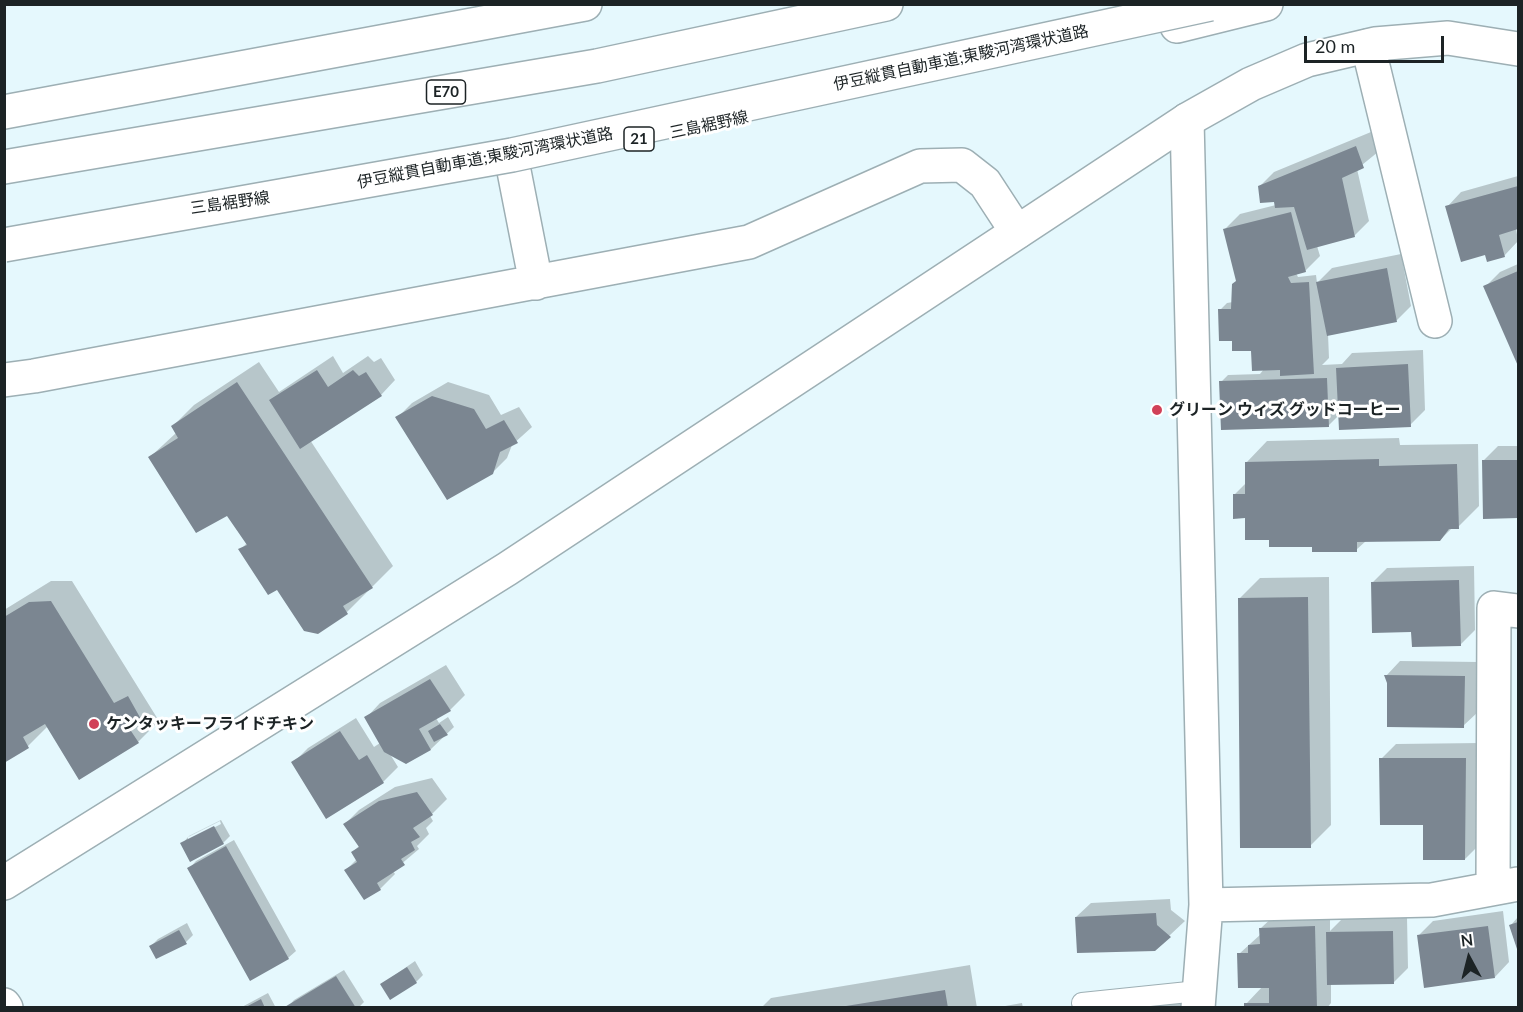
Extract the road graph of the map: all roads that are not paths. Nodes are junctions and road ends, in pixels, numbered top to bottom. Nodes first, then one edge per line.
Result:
1 (585, 4) edge
2 (886, 4) edge
3 (1209, 4) edge
4 (1266, 4) edge
5 (1368, 46) junction
6 (1518, 49) edge
7 (4, 112) edge
8 (1187, 120) junction
9 (513, 166) junction
10 (4, 167) edge
11 (1017, 232) junction
12 (4, 233) edge
13 (4, 245) edge
14 (536, 284) junction
15 (1435, 321) dead end
16 (4, 380) edge
17 (1518, 611) edge
18 (4, 883) edge
19 (1506, 886) edge
20 (1206, 905) junction
21 (1198, 999) edge
22 (1082, 1003) dead end

1 - 7 main road
2 - 10 main road, E70
3 - 13 main road, 伊豆縦貫自動車道;東駿河湾環状道路, bridge
4 - 9 main road, 三島裾野線 / 21
5 - 6 main road
5 - 8 main road
5 - 15 main road
8 - 11 main road
8 - 20 main road
9 - 12 main road, 三島裾野線 / 21
9 - 14 main road
11 - 14 main road
11 - 18 main road
14 - 16 main road
17 - 19 main road
19 - 20 main road
20 - 21 main road
21 - 22 lane

